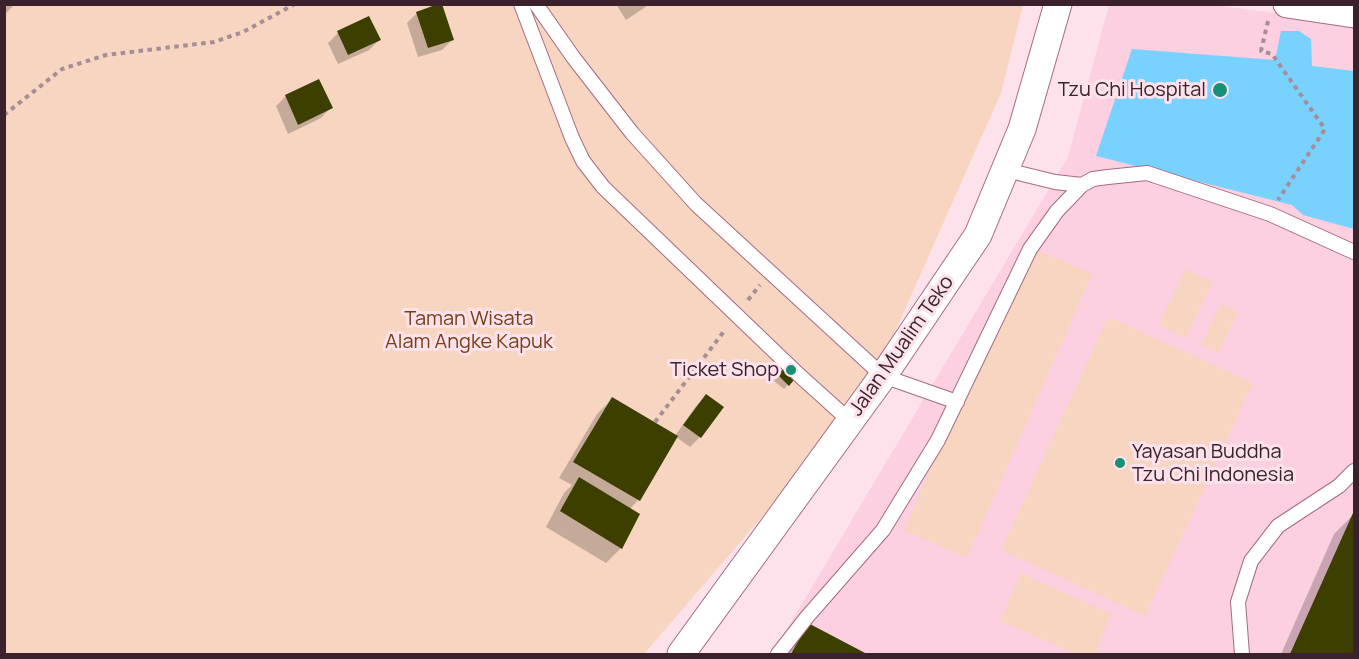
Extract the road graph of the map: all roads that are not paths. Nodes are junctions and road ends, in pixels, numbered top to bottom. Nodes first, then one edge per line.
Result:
1 (521, 4) edge
2 (536, 4) edge
3 (1058, 4) edge
4 (1287, 4) edge
5 (1354, 14) edge
6 (1006, 170) junction
7 (1083, 185) junction
8 (1354, 252) edge
9 (883, 376) junction
10 (957, 402) junction
11 (850, 421) junction
12 (1354, 471) edge
13 (681, 654) edge
14 (778, 654) edge
15 (1242, 654) edge

1 - 11 lane
2 - 9 lane
3 - 6 street, Jalan Mualim Teko
4 - 5 street
6 - 7 lane
6 - 9 street, Jalan Mualim Teko
7 - 8 lane
7 - 10 lane
9 - 10 lane
9 - 11 street, Jalan Mualim Teko
10 - 14 lane
11 - 13 street, Jalan Mualim Teko
12 - 15 lane

